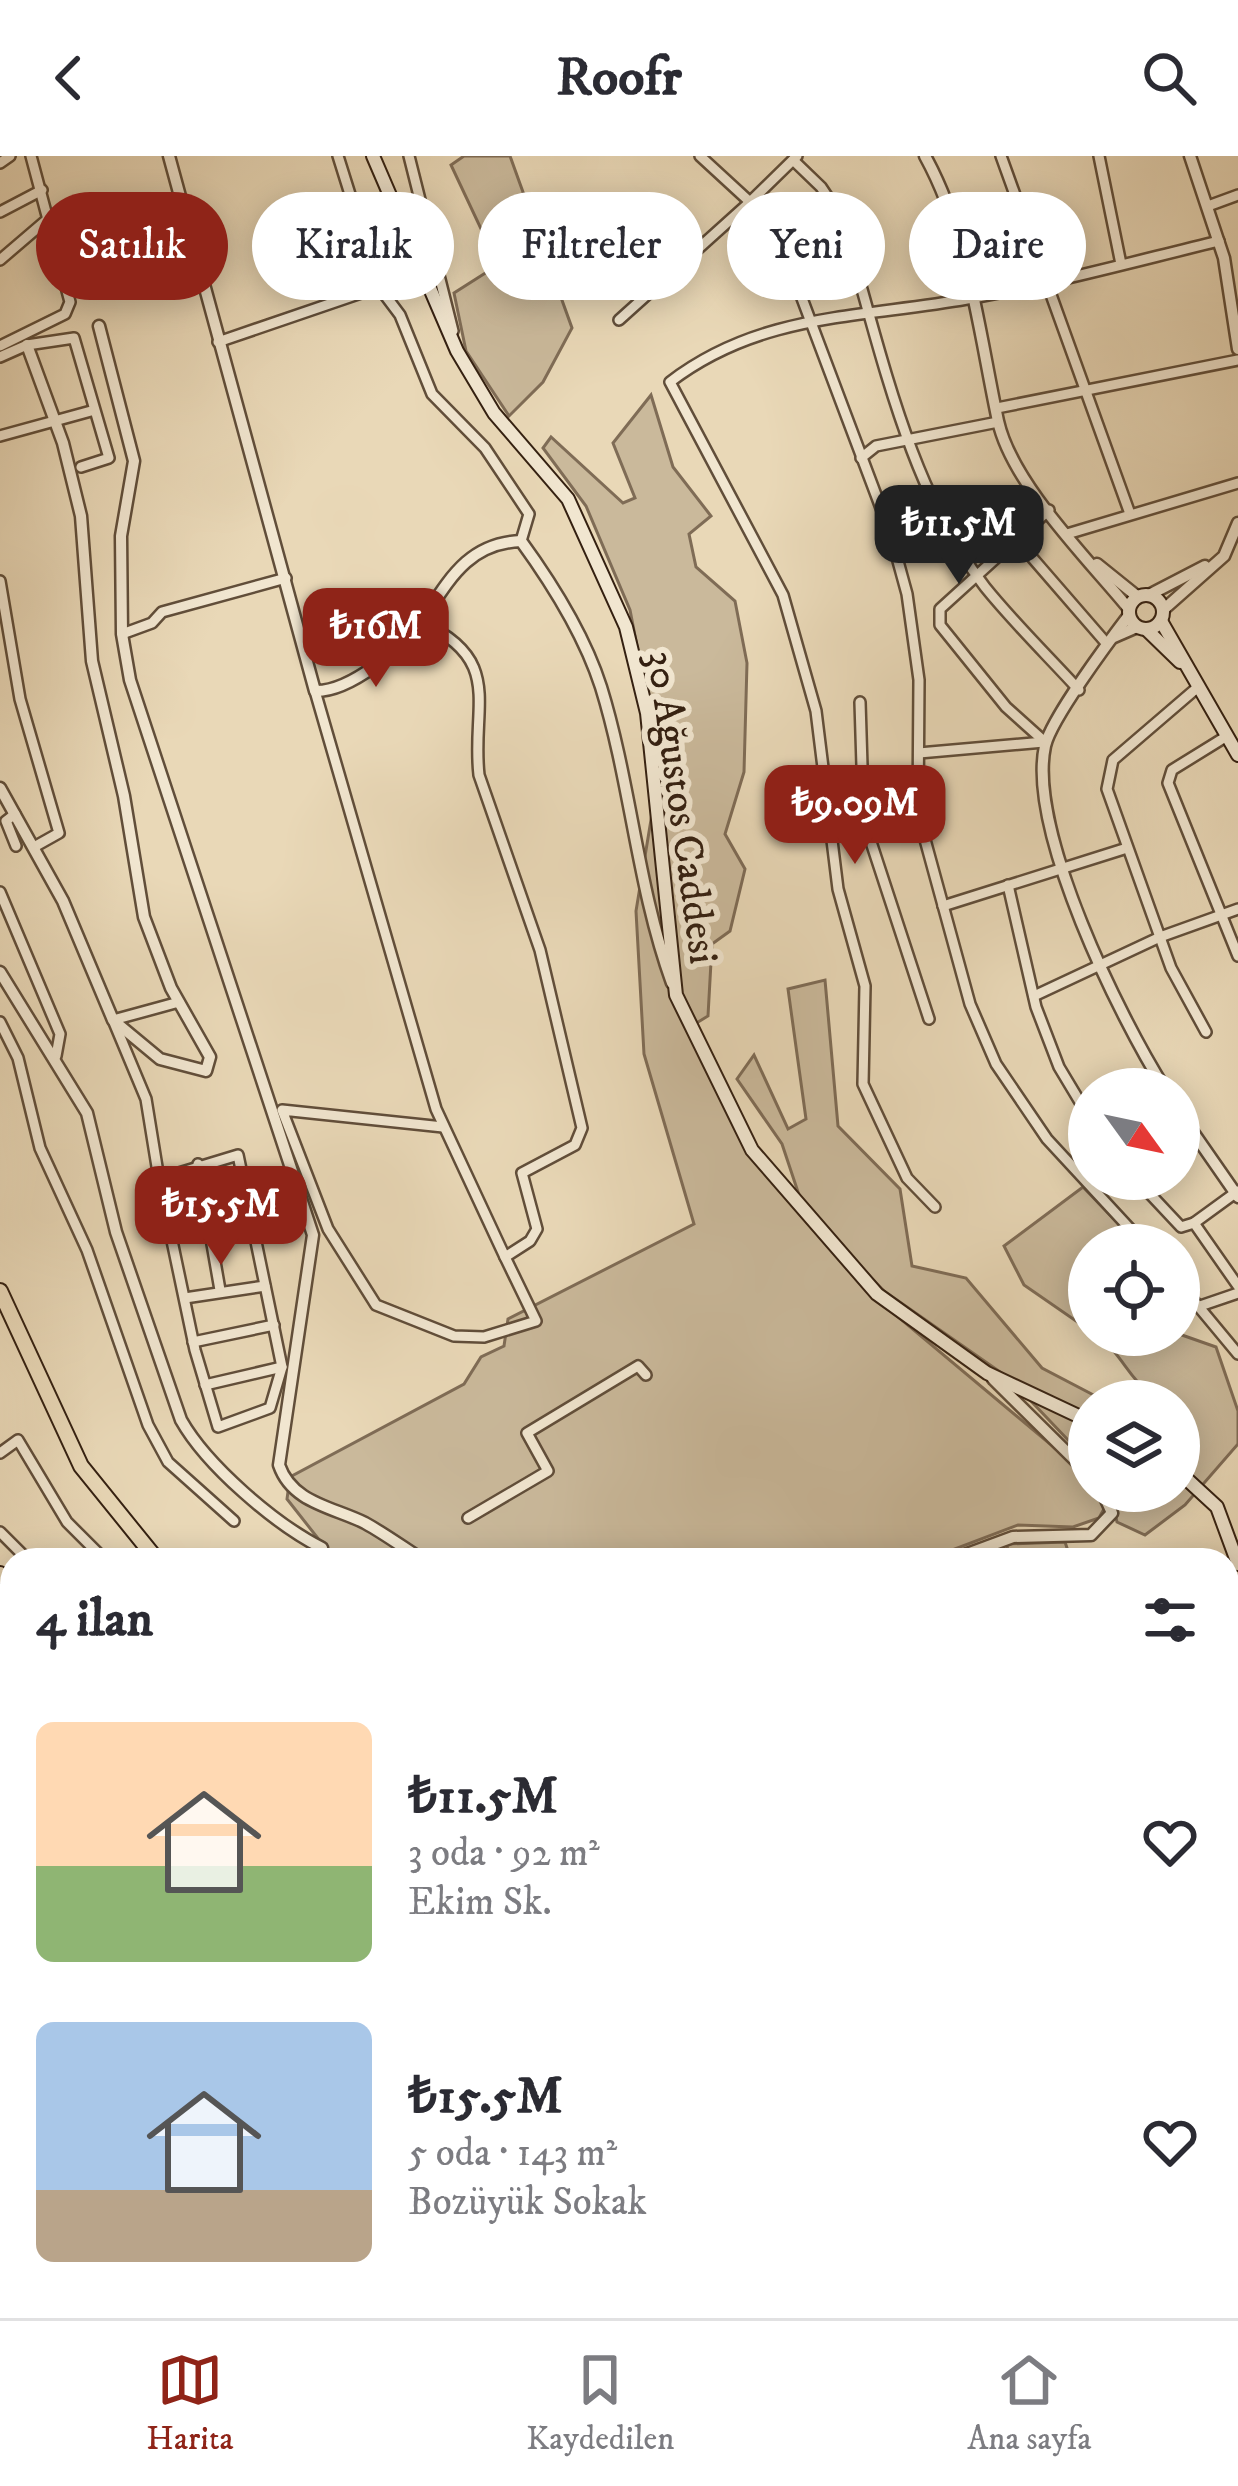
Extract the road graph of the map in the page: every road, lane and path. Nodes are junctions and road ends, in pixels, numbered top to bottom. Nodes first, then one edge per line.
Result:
1 (10, 156) edge
2 (31, 156) edge
3 (169, 156) edge
4 (338, 156) edge
5 (373, 156) edge
6 (409, 156) edge
7 (700, 156) edge
8 (925, 156) edge
9 (1001, 156) edge
10 (1100, 156) edge
11 (1190, 156) edge
12 (795, 158) edge
13 (0, 163) edge
14 (42, 190) joint
15 (349, 192) edge
16 (739, 192) edge
17 (760, 192) edge
18 (943, 192) edge
19 (1015, 192) edge
20 (1238, 195) edge
21 (1208, 206) junction
22 (0, 212) edge
23 (727, 223) edge
24 (36, 229) edge
25 (1219, 242) junction
26 (0, 260) edge
27 (1121, 264) junction
28 (1086, 272) edge
29 (66, 300) edge
30 (341, 300) edge
31 (388, 300) edge
32 (804, 300) edge
33 (959, 300) edge
34 (971, 300) edge
35 (1057, 300) edge
36 (870, 315) junction
37 (620, 320) dead end
38 (812, 321) junction
39 (99, 326) dead end
40 (218, 342) junction
41 (27, 345) junction
42 (0, 346) edge
43 (1238, 349) edge
44 (457, 351) junction
45 (0, 357) edge
46 (1238, 360) edge
47 (1088, 390) junction
48 (997, 408) junction
49 (92, 411) junction
50 (53, 422) junction
51 (998, 422) junction
52 (0, 436) edge
53 (910, 438) junction
54 (861, 458) junction
55 (81, 467) dead end
56 (1238, 483) edge
57 (1049, 510) junction
58 (1129, 511) junction
59 (1238, 523) edge
60 (1067, 534) junction
61 (1016, 539) junction
62 (521, 541) junction
63 (1238, 545) edge
64 (1081, 550) junction
65 (1224, 556) junction
66 (979, 574) junction
67 (286, 578) junction
68 (0, 580) edge
69 (1143, 596) junction
70 (1162, 615) junction
71 (1135, 620) junction
72 (422, 622) junction
73 (122, 634) junction
74 (1109, 642) junction
75 (1196, 681) junction
76 (1079, 690) junction
77 (315, 691) junction
78 (860, 702) dead end
79 (1227, 736) junction
80 (1045, 742) junction
81 (919, 753) junction
82 (1238, 754) edge
83 (0, 788) edge
84 (16, 814) junction
85 (16, 846) dead end
86 (34, 847) junction
87 (1126, 848) junction
88 (1065, 868) junction
89 (1008, 885) junction
90 (0, 892) edge
91 (943, 906) junction
92 (1238, 909) edge
93 (1222, 915) junction
94 (1160, 937) junction
95 (1238, 956) edge
96 (1098, 965) junction
97 (0, 972) edge
98 (676, 995) junction
99 (1034, 996) junction
100 (179, 1002) junction
101 (929, 1018) dead end
102 (113, 1020) junction
103 (0, 1022) edge
104 (1205, 1032) dead end
105 (56, 1056) junction
106 (1152, 1068) edge
107 (1068, 1082) edge
108 (443, 1127) junction
109 (1200, 1142) edge
110 (1068, 1156) edge
111 (198, 1164) junction
112 (159, 1179) junction
113 (1237, 1194) edge
114 (1106, 1200) edge
115 (1154, 1200) edge
116 (935, 1207) dead end
117 (1194, 1223) junction
118 (1126, 1224) edge
119 (505, 1257) junction
120 (265, 1286) junction
121 (220, 1290) junction
122 (1238, 1290) edge
123 (0, 1291) edge
124 (185, 1298) junction
125 (1200, 1306) joint
126 (0, 1311) edge
127 (274, 1325) junction
128 (193, 1342) junction
129 (1238, 1354) edge
130 (282, 1367) junction
131 (987, 1372) junction
132 (646, 1375) dead end
133 (205, 1385) junction
134 (1068, 1411) edge
135 (0, 1453) edge
136 (1068, 1453) edge
137 (1200, 1491) edge
138 (1112, 1512) edge
139 (467, 1519) dead end
140 (234, 1521) dead end
141 (93, 1548) edge
142 (144, 1548) edge
143 (145, 1548) edge
144 (322, 1548) dead end
145 (404, 1548) edge
146 (985, 1548) edge
147 (1232, 1548) edge

1 - 13 street
2 - 14 street
3 - 40 street
4 - 15 street
5 - 44 main road, 30 Ağustos Caddesi
6 - 44 street
7 - 16 street
8 - 18 street
9 - 19 street
10 - 27 street
11 - 21 street
12 - 17 street
12 - 36 street
14 - 22 street
20 - 21 street
21 - 25 street
23 - 37 street
24 - 26 street
25 - 27 street
25 - 43 street
27 - 28 street
29 - 42 street
30 - 40 street
31 - 62 street
32 - 38 street
33 - 36 street
34 - 48 street
35 - 47 street
36 - 38 street
36 - 53 street
38 - 54 street
38 - 116 street
39 - 73 street
40 - 67 street
41 - 45 street
41 - 49 street
41 - 50 street
44 - 98 main road, 30 Ağustos Caddesi
46 - 47 street
47 - 48 street
47 - 58 street
48 - 51 street
49 - 50 street
49 - 55 street
50 - 52 street
50 - 100 street
51 - 53 street
51 - 57 street
53 - 54 street
53 - 66 street
54 - 81 street
56 - 58 street
57 - 60 street
57 - 61 street
58 - 60 street
59 - 65 street
60 - 64 street
61 - 66 street
61 - 74 street
62 - 72 street
62 - 98 street
63 - 65 street
64 - 69 street
64 - 71 street
65 - 69 street
65 - 70 street
66 - 76 street
66 - 80 street
67 - 73 street
67 - 77 street
68 - 86 street
69 - 70 main road
69 - 71 main road
70 - 71 main road
70 - 75 main road
71 - 74 street
71 - 75 main road
72 - 77 street
72 - 119 street
73 - 145 street
74 - 76 street
75 - 79 main road
75 - 87 street
76 - 80 street
77 - 108 street
78 - 101 street
79 - 82 main road
79 - 93 street
80 - 81 street
80 - 88 street
81 - 91 street
83 - 84 street
84 - 85 street
84 - 86 street
86 - 102 street
87 - 88 street
87 - 94 street
88 - 89 street
88 - 96 street
89 - 91 street
89 - 99 street
90 - 105 street
91 - 110 street
92 - 93 street
93 - 94 street
93 - 95 street
94 - 96 street
94 - 104 street
96 - 99 street
96 - 106 street
97 - 105 street
98 - 131 main road, 30 Ağustos Caddesi
99 - 107 street
100 - 102 street
100 - 102 street
102 - 112 street
103 - 140 street
105 - 144 street
108 - 119 street
108 - 119 street
109 - 113 street
111 - 112 street
111 - 120 street
111 - 121 street
112 - 124 street
113 - 117 street
114 - 118 street
115 - 117 street
117 - 122 street
120 - 121 street
120 - 127 street
121 - 124 street
122 - 125 street
123 - 143 main road
124 - 128 street
125 - 129 street
126 - 142 main road
127 - 128 street
127 - 130 street
128 - 133 street
130 - 133 street
130 - 133 street
131 - 134 main road, 30 Ağustos Caddesi
131 - 136 street
132 - 139 street
135 - 141 street
137 - 147 main road
138 - 146 street

